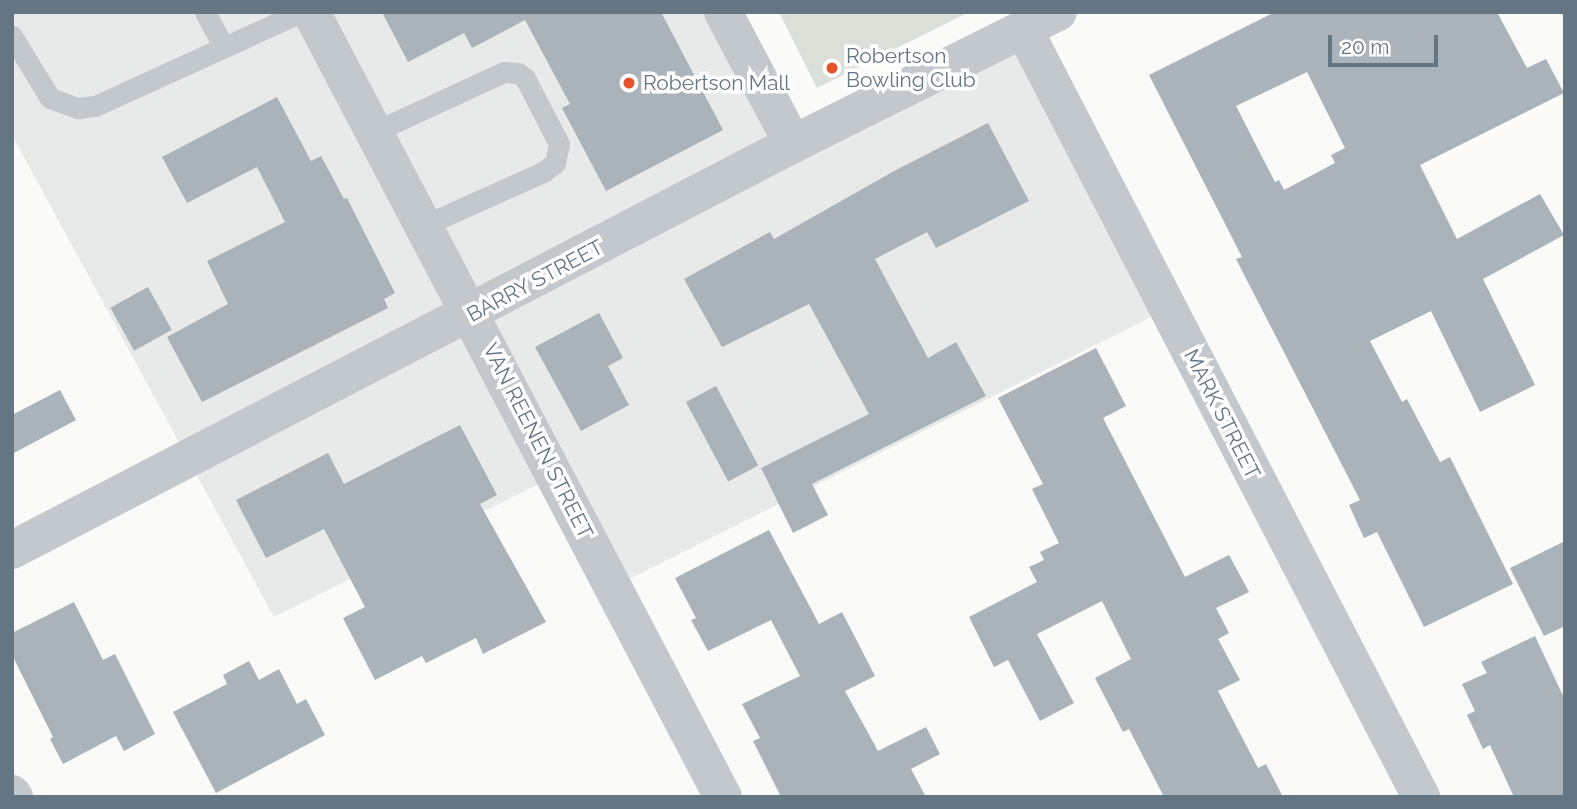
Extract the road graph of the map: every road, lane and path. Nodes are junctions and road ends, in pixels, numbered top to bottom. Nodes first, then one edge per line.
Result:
1 (205, 12) edge
2 (301, 12) edge
3 (311, 12) edge
4 (723, 12) edge
5 (1058, 12) edge
6 (1024, 30) junction
7 (12, 36) edge
8 (224, 47) junction
9 (374, 132) junction
10 (793, 144) junction
11 (423, 226) junction
12 (472, 314) junction
13 (12, 550) edge
14 (723, 797) edge
15 (1421, 797) edge

1 - 8 lane
2 - 8 lane
3 - 9 street, VAN REENEN STREET
4 - 10 street
5 - 6 street, BARRY STREET
6 - 10 street, BARRY STREET
6 - 15 street, MARK STREET
7 - 8 lane
9 - 11 street, VAN REENEN STREET
9 - 11 lane
10 - 12 street, BARRY STREET
11 - 12 street, VAN REENEN STREET
12 - 13 street, BARRY STREET
12 - 14 street, VAN REENEN STREET

